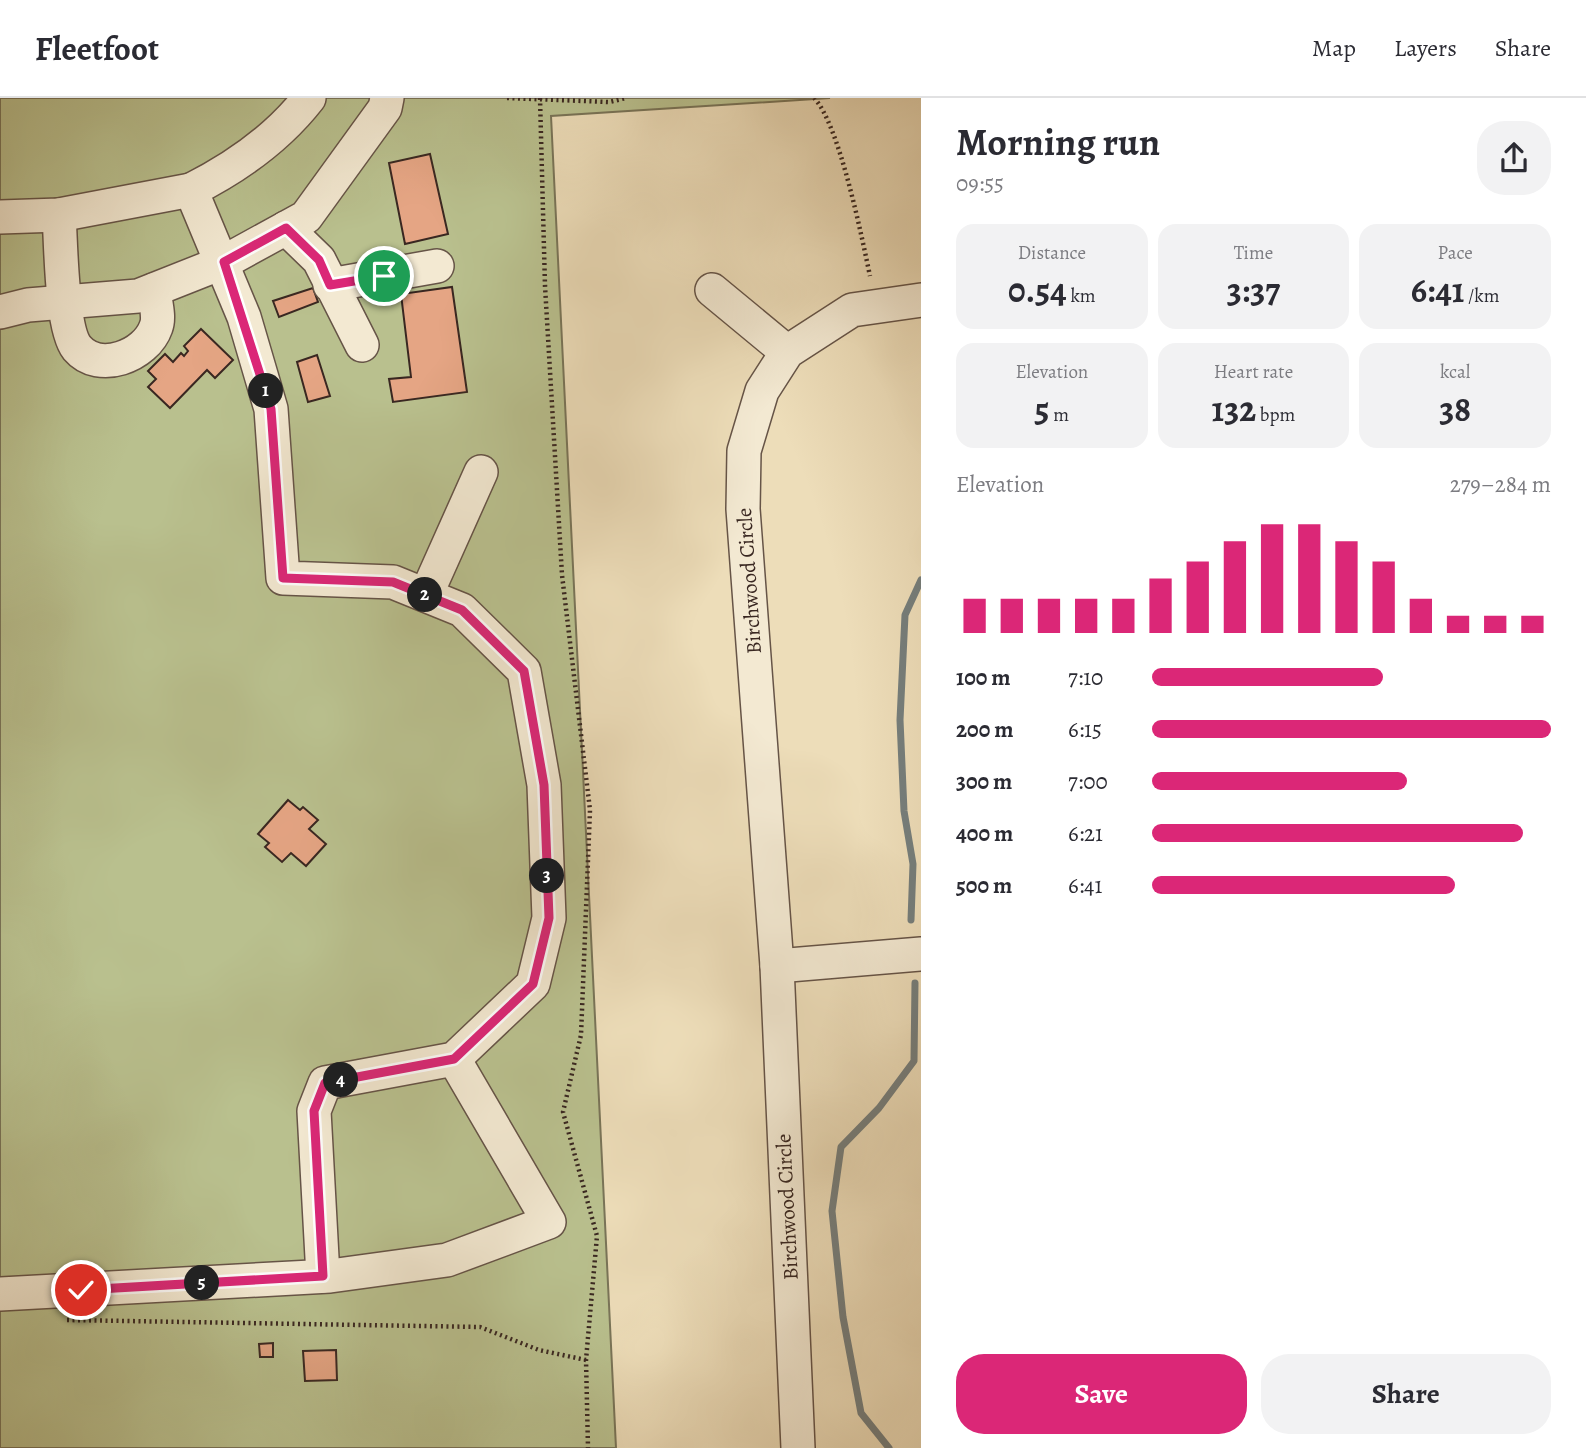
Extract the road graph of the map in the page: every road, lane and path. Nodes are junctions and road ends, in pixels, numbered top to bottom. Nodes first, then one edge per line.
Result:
1 (309, 98) edge
2 (387, 98) edge
3 (507, 98) edge
4 (626, 98) edge
5 (814, 98) edge
6 (540, 99) edge
7 (191, 190) junction
8 (59, 215) junction
9 (0, 217) edge
10 (286, 228) junction
11 (224, 262) junction
12 (437, 266) dead end
13 (870, 276) dead end
14 (330, 285) junction
15 (154, 290) junction
16 (712, 290) dead end
17 (921, 300) edge
18 (65, 302) junction
19 (0, 312) edge
20 (362, 345) dead end
21 (787, 352) junction
22 (481, 472) dead end
23 (426, 595) junction
24 (921, 954) edge
25 (777, 966) junction
26 (454, 1059) junction
27 (323, 1276) junction
28 (0, 1294) edge
29 (55, 1320) dead end
30 (586, 1360) junction
31 (588, 1448) edge
32 (798, 1448) edge

1 - 7 street
2 - 10 street
3 - 6 path
4 - 6 path
5 - 13 path
6 - 30 path
7 - 8 street
7 - 11 street
8 - 9 street
8 - 18 street
10 - 11 street
10 - 14 street
11 - 15 street
11 - 23 street
12 - 14 street
14 - 20 street
15 - 18 street
15 - 18 street
16 - 21 street
17 - 21 street, Birchwood Circle
18 - 19 street
21 - 25 street, Birchwood Circle
22 - 23 street
23 - 26 street
24 - 25 street
25 - 32 street, Birchwood Circle
26 - 27 street
26 - 27 street
27 - 28 street
29 - 30 path
30 - 31 path

